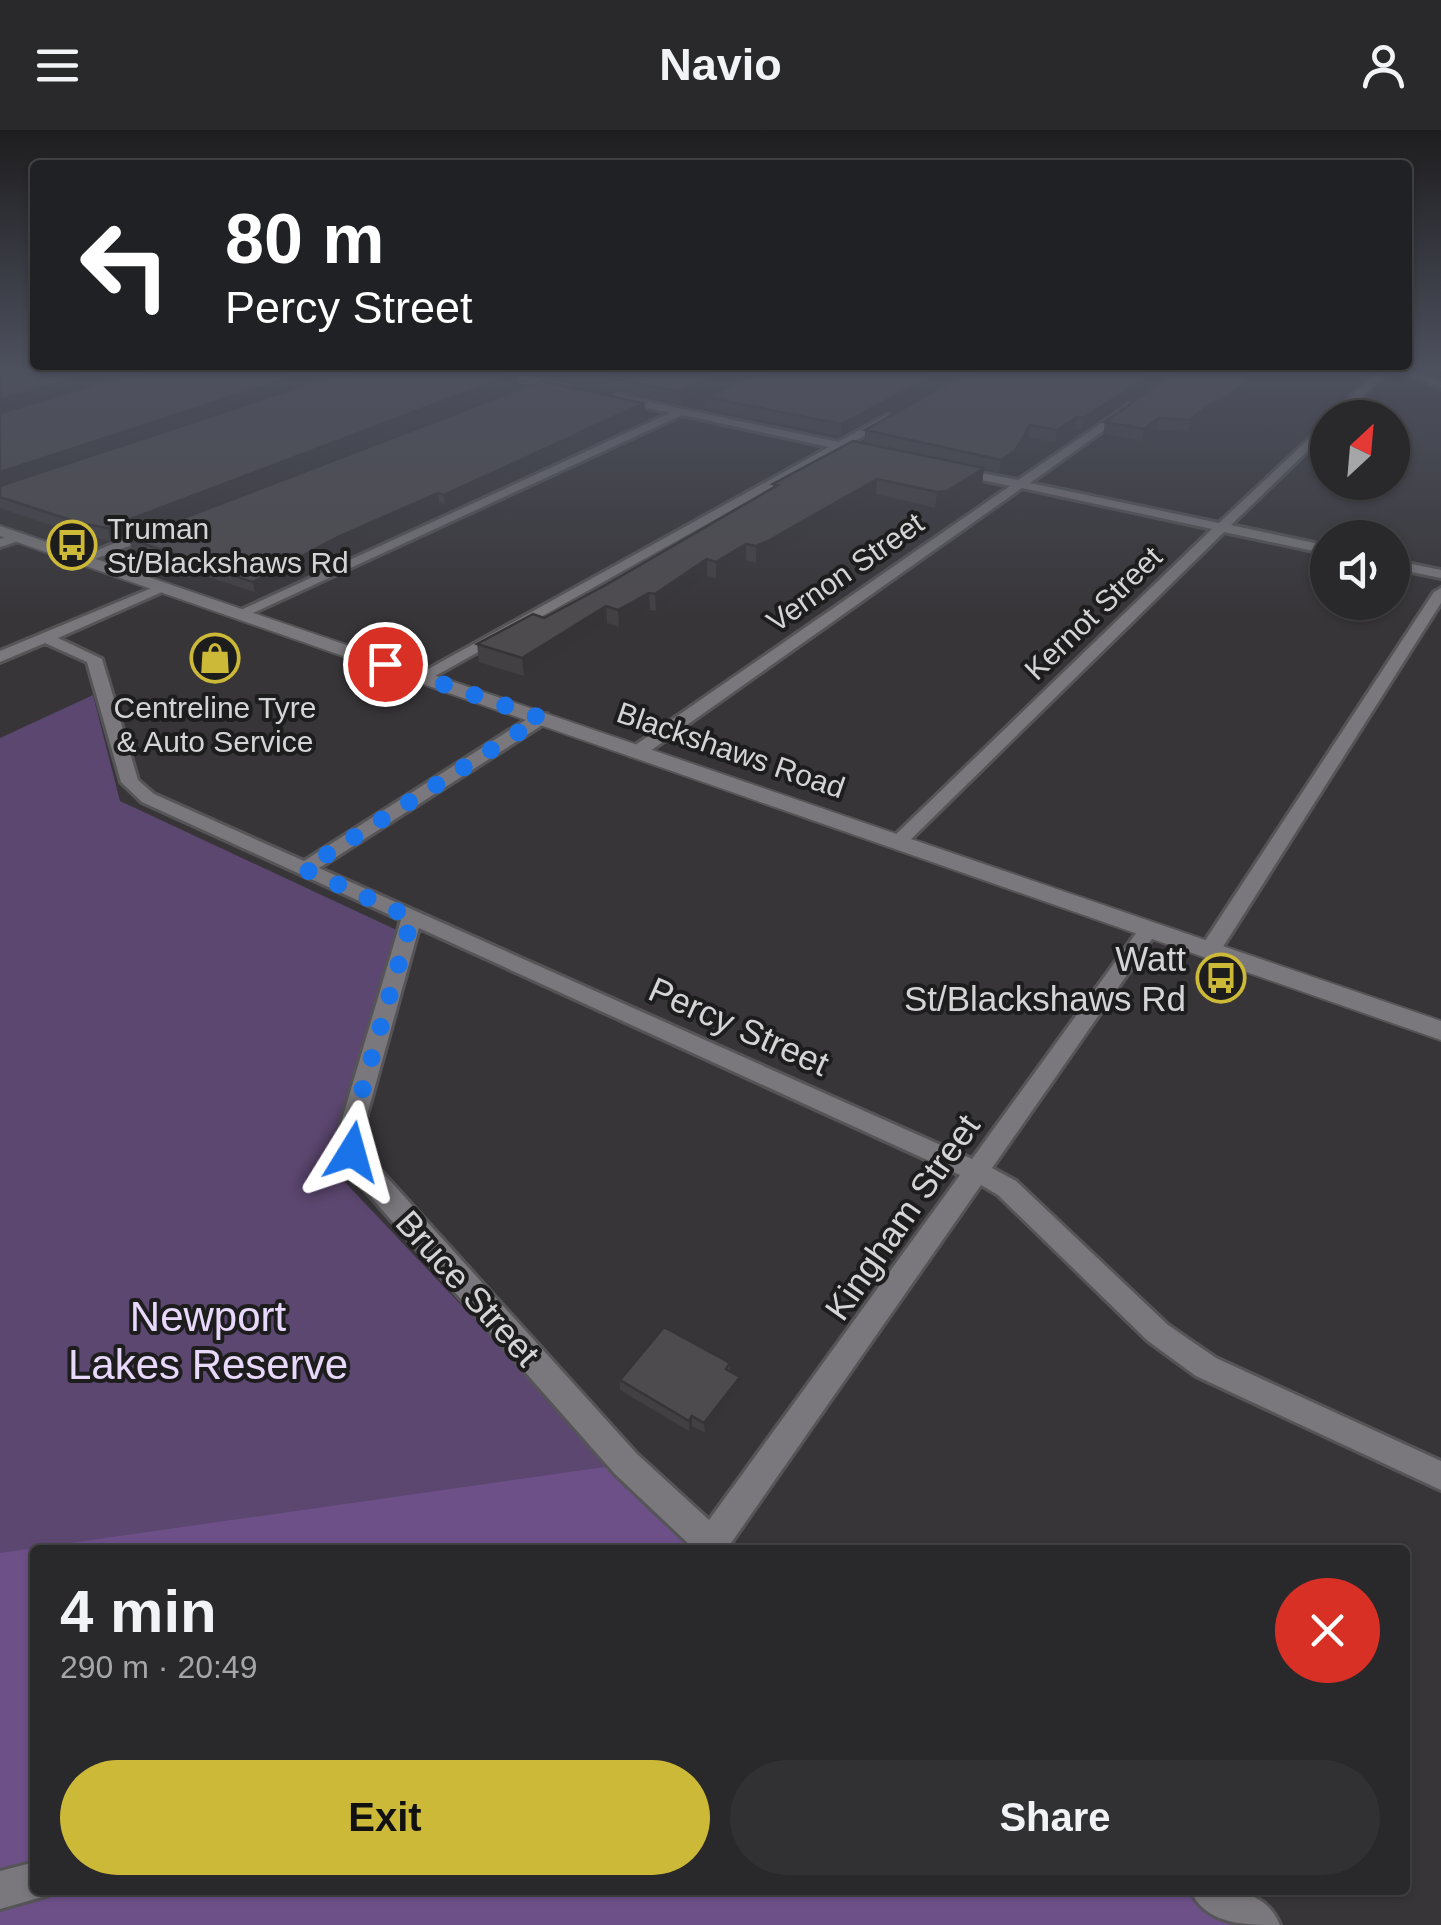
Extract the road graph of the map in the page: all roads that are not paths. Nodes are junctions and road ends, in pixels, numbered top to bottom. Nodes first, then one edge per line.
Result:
1 (592, 453) edge
2 (828, 453) edge
3 (870, 453) edge
4 (1064, 453) edge
5 (1298, 453) edge
6 (885, 456) edge
7 (934, 466) edge
8 (1020, 484) junction
9 (174, 524) edge
10 (1220, 527) junction
11 (6, 537) edge
12 (1310, 546) edge
13 (82, 559) junction
14 (1410, 568) edge
15 (1441, 574) edge
16 (164, 588) junction
17 (1441, 592) edge
18 (239, 614) junction
19 (46, 638) junction
20 (0, 657) edge
21 (422, 677) junction
22 (541, 718) junction
23 (637, 752) junction
24 (896, 842) junction
25 (304, 869) junction
26 (412, 918) junction
27 (1149, 929) junction
28 (1210, 950) junction
29 (1441, 1030) edge
30 (978, 1172) junction
31 (1441, 1476) edge
32 (709, 1545) edge
33 (714, 1545) edge
34 (30, 1882) edge
35 (0, 1890) edge
36 (1217, 1895) edge
37 (1260, 1925) edge

1 - 18 street
2 - 21 street
3 - 6 street
4 - 8 street, Vernon Street
5 - 10 street, Kernot Street
7 - 8 street
8 - 10 street
8 - 23 street, Vernon Street
9 - 13 street
10 - 12 street
10 - 24 street, Kernot Street
11 - 13 main road, Blackshaws Road
13 - 16 main road, Blackshaws Road
14 - 15 street
16 - 18 main road, Blackshaws Road
16 - 19 street
17 - 28 street
18 - 21 main road, Blackshaws Road
19 - 20 street
19 - 25 street, Percy Street
21 - 22 main road, Blackshaws Road
22 - 23 main road, Blackshaws Road
22 - 25 street
23 - 24 main road, Blackshaws Road
24 - 27 main road, Blackshaws Road
25 - 26 street, Percy Street
26 - 30 street, Percy Street
26 - 32 street, Bruce Street
27 - 28 main road, Blackshaws Road
27 - 30 street, Kingham Street
28 - 29 main road, Blackshaws Road
30 - 31 street, Percy Street
30 - 33 street, Kingham Street
34 - 35 street
36 - 37 street

